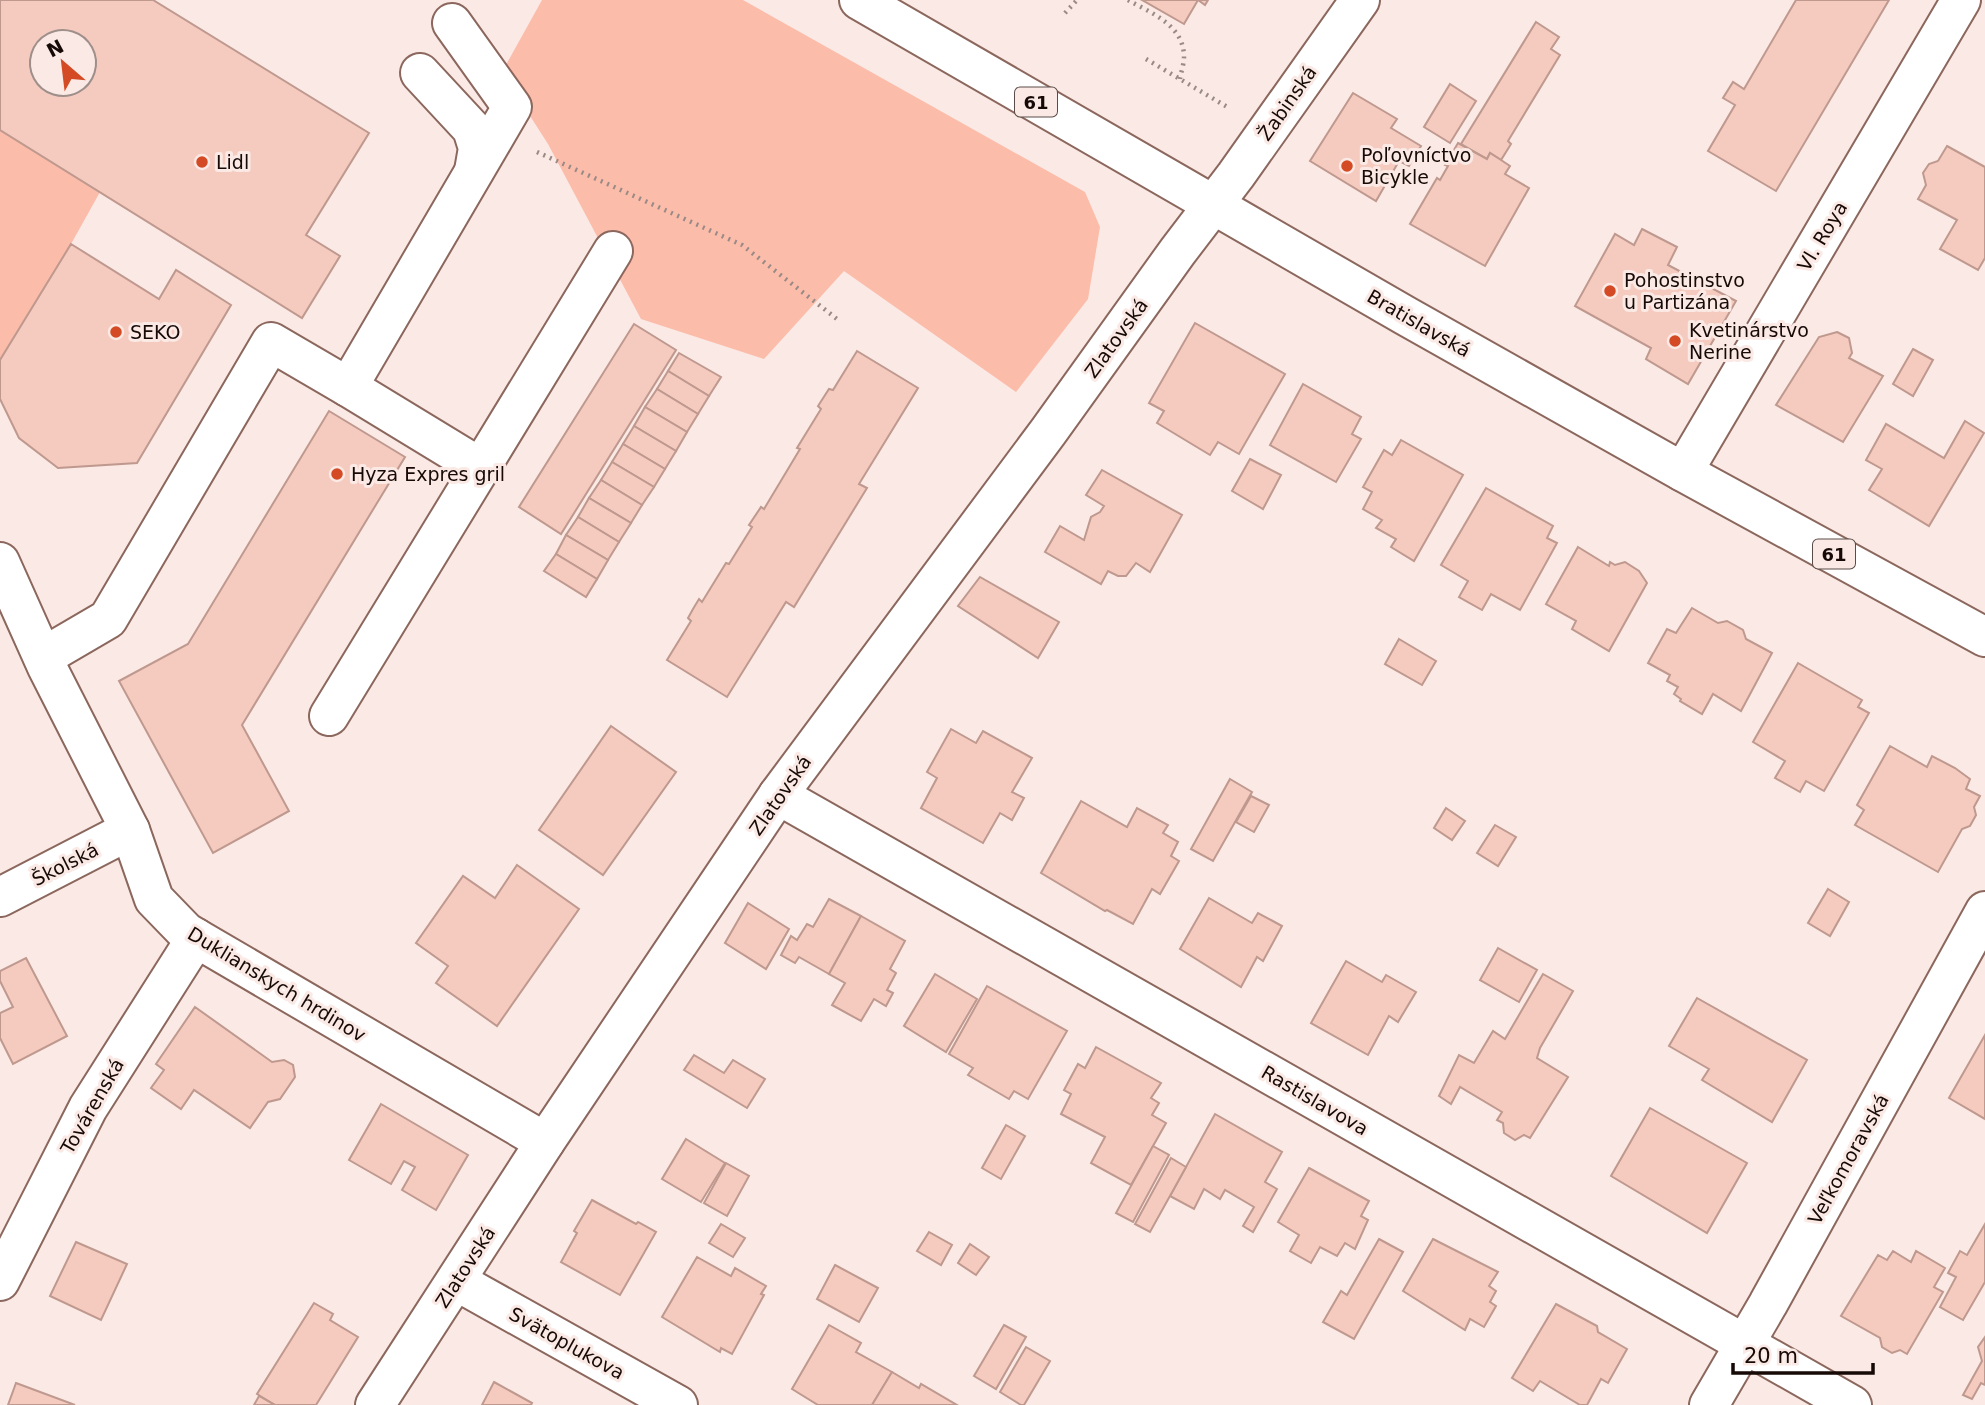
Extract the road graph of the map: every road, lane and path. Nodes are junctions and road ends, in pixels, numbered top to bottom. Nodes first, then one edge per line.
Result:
1 (859, 0) edge
2 (1077, 0) edge
3 (1128, 0) edge
4 (1360, 0) edge
5 (1961, 0) edge
6 (1065, 13) dead end
7 (452, 23) dead end
8 (1146, 59) dead end
9 (420, 73) dead end
10 (1180, 79) junction
11 (1239, 114) dead end
12 (530, 148) dead end
13 (474, 171) junction
14 (1213, 205) junction
15 (613, 251) dead end
16 (837, 319) dead end
17 (348, 387) junction
18 (481, 468) junction
19 (1683, 472) junction
20 (0, 562) edge
21 (1985, 636) edge
22 (43, 657) junction
23 (329, 716) dead end
24 (778, 795) junction
25 (130, 830) junction
26 (0, 897) edge
27 (1985, 911) edge
28 (196, 938) junction
29 (545, 1142) junction
30 (0, 1281) edge
31 (456, 1281) junction
32 (1745, 1345) junction
33 (375, 1405) edge
34 (678, 1405) edge
35 (1709, 1405) edge
36 (1852, 1405) edge

1 - 14 street, Bratislavská / 61
2 - 6 path
3 - 10 path
4 - 14 street, Žabinská
5 - 19 street, Vl. Roya
7 - 13 street
8 - 10 path
9 - 13 street
10 - 11 path
12 - 16 path
13 - 17 street
14 - 19 street, Bratislavská / 61
14 - 24 street, Zlatovská
15 - 18 street
17 - 18 street
17 - 22 street
18 - 23 street
19 - 21 street, Bratislavská / 61
20 - 22 street, Duklianskych hrdinov
22 - 25 street, Duklianskych hrdinov
24 - 29 street, Zlatovská
24 - 32 street, Rastislavova
25 - 26 street, Školská
25 - 28 street, Duklianskych hrdinov
27 - 32 street, Veľkomoravská
28 - 29 street, Duklianskych hrdinov
28 - 30 street, Továrenská
29 - 31 street, Zlatovská
31 - 33 street, Zlatovská
31 - 34 street, Svätoplukova
32 - 35 street, Veľkomoravská
32 - 36 street, Rastislavova

